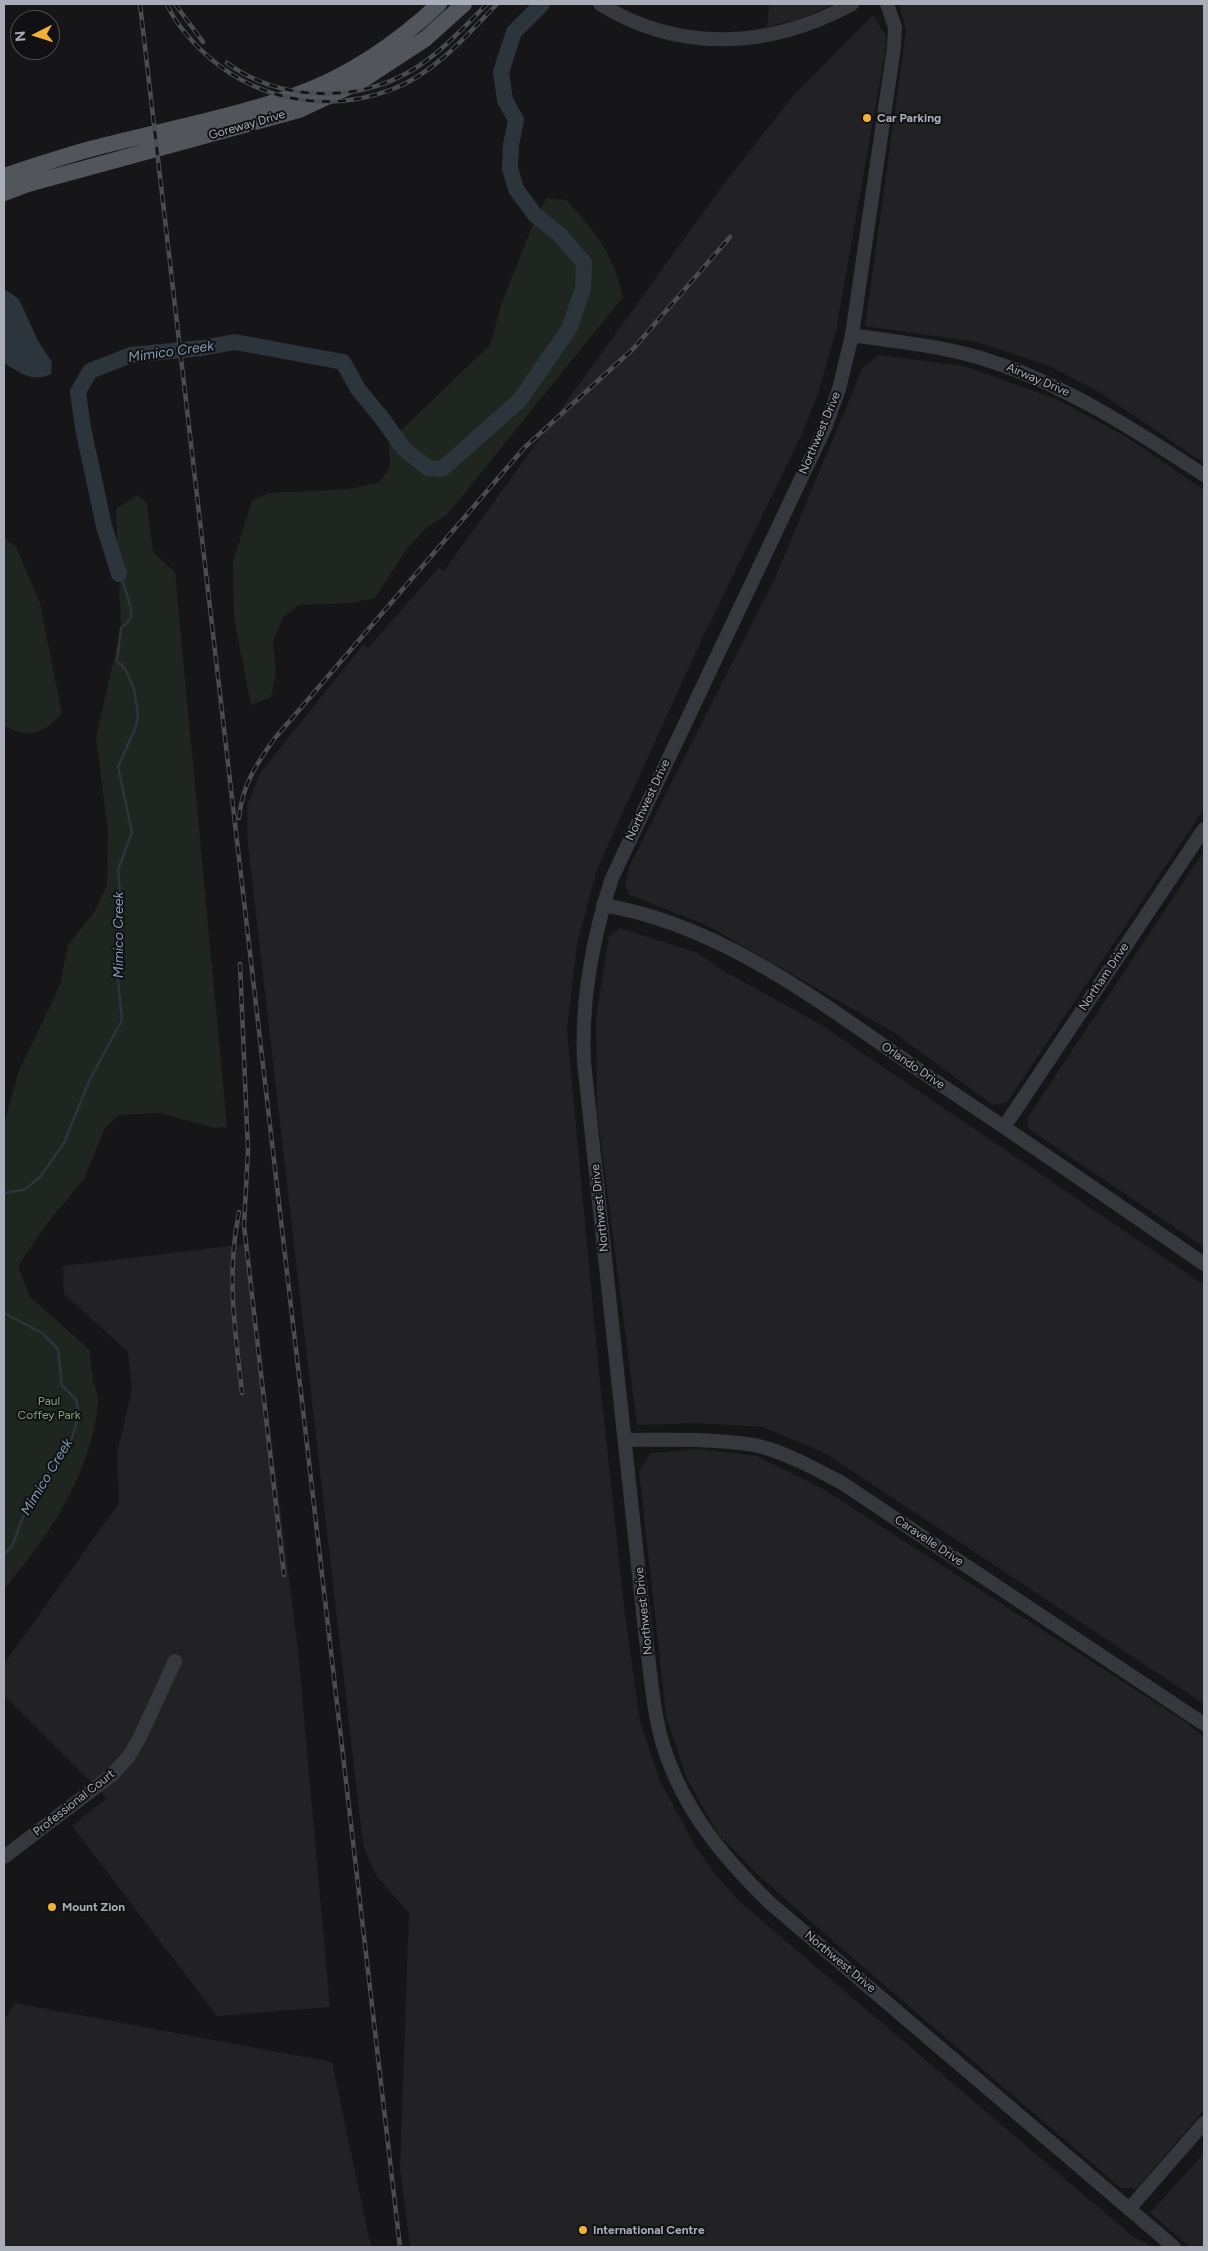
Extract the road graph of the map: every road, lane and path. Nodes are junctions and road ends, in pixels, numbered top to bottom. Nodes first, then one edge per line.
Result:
1 (439, 4) edge
2 (464, 4) edge
3 (600, 4) edge
4 (852, 4) edge
5 (886, 4) edge
6 (4, 176) edge
7 (4, 193) edge
8 (852, 335) junction
9 (1204, 475) edge
10 (1204, 828) edge
11 (603, 905) junction
12 (1004, 1126) junction
13 (1204, 1264) edge
14 (625, 1440) junction
15 (175, 1661) dead end
16 (1204, 1724) edge
17 (4, 1858) edge
18 (1204, 2123) edge
19 (1129, 2209) junction
20 (1174, 2247) edge

1 - 6 main road, Goreway Drive
2 - 7 main road, Goreway Drive
3 - 4 street
5 - 8 street, Northwest Drive
8 - 9 street, Airway Drive
8 - 11 street, Northwest Drive
10 - 12 street, Northam Drive
11 - 12 street, Orlando Drive
11 - 14 street, Northwest Drive
12 - 13 street, Orlando Drive
14 - 16 street, Caravelle Drive
14 - 19 street, Northwest Drive
15 - 17 street, Professional Court
18 - 19 street
19 - 20 street, Northwest Drive

